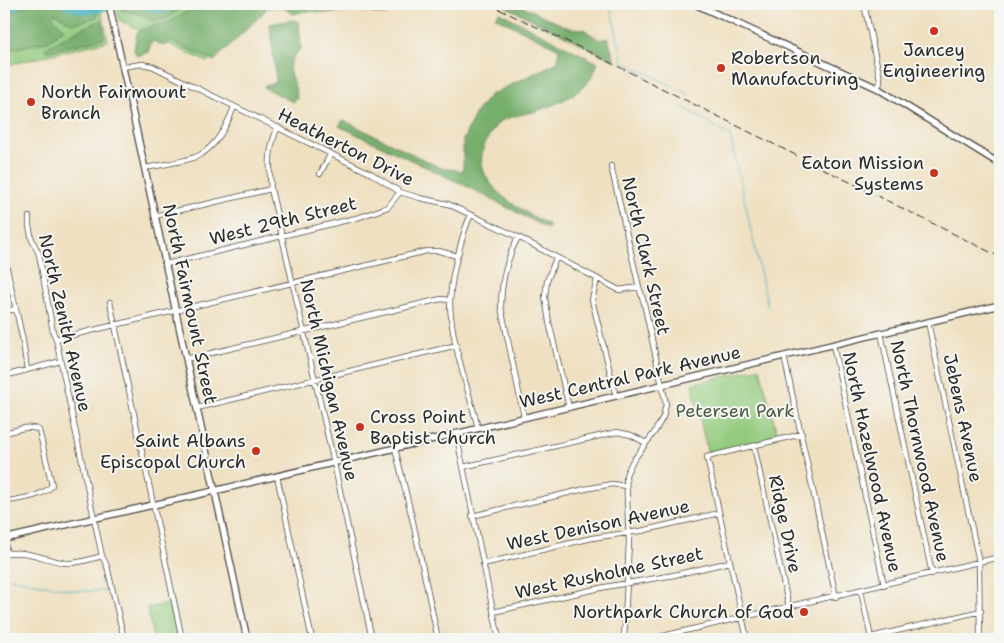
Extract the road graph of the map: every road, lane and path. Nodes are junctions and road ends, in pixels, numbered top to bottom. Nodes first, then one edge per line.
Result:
1 (109, 4) edge
2 (695, 4) edge
3 (864, 4) edge
4 (122, 67) junction
5 (877, 88) junction
6 (234, 107) junction
7 (278, 127) junction
8 (331, 154) junction
9 (1000, 164) edge
10 (611, 166) dead end
11 (145, 168) junction
12 (320, 174) dead end
13 (271, 189) junction
14 (400, 192) junction
15 (472, 215) junction
16 (156, 216) junction
17 (30, 217) dead end
18 (282, 235) junction
19 (518, 237) junction
20 (457, 256) junction
21 (4, 258) edge
22 (556, 258) junction
23 (166, 264) junction
24 (597, 279) junction
25 (293, 283) junction
26 (639, 287) junction
27 (450, 300) junction
28 (110, 302) dead end
29 (1000, 305) edge
30 (16, 308) junction
31 (4, 311) edge
32 (176, 311) junction
33 (928, 322) junction
34 (115, 326) junction
35 (304, 331) junction
36 (881, 333) junction
37 (56, 339) junction
38 (457, 345) junction
39 (833, 345) junction
40 (784, 356) junction
41 (186, 359) junction
42 (61, 362) junction
43 (27, 370) junction
44 (4, 376) edge
45 (315, 380) junction
46 (663, 385) junction
47 (616, 396) junction
48 (197, 408) junction
49 (569, 408) junction
50 (524, 417) junction
51 (478, 428) junction
52 (4, 433) edge
53 (456, 433) junction
54 (802, 434) junction
55 (646, 443) junction
56 (754, 446) junction
57 (395, 448) junction
58 (334, 463) junction
59 (463, 467) junction
60 (277, 476) junction
61 (626, 486) junction
62 (214, 491) junction
63 (4, 502) edge
64 (153, 505) junction
65 (719, 514) junction
66 (472, 516) junction
67 (94, 518) junction
68 (629, 533) junction
69 (4, 538) edge
70 (6, 554) edge
71 (102, 556) junction
72 (1000, 557) edge
73 (730, 562) junction
74 (979, 562) junction
75 (482, 564) junction
76 (932, 574) junction
77 (628, 584) junction
78 (884, 585) junction
79 (861, 591) junction
80 (836, 597) junction
81 (789, 608) junction
82 (981, 611) junction
83 (493, 612) junction
84 (742, 618) junction
85 (871, 638) edge
86 (124, 639) edge
87 (182, 639) edge
88 (247, 639) edge
89 (312, 639) edge
90 (372, 639) edge
91 (438, 639) edge
92 (499, 639) edge
93 (624, 639) edge
94 (650, 639) edge
95 (746, 639) edge
96 (980, 639) edge

1 - 4 street, North Fairmount Street
2 - 5 street
3 - 5 street
4 - 6 street, Heatherton Drive
4 - 11 street, North Fairmount Street
5 - 9 street
6 - 7 street, Heatherton Drive
6 - 11 street
7 - 8 street, Heatherton Drive
7 - 13 street, North Michigan Avenue
8 - 12 street
8 - 14 street, Heatherton Drive
10 - 26 street, North Clark Street
11 - 16 street, North Fairmount Street
13 - 16 street
13 - 18 street, North Michigan Avenue
14 - 15 street, Heatherton Drive
14 - 18 street, West 29th Street
15 - 19 street, Heatherton Drive
15 - 20 street
16 - 23 street, North Fairmount Street
17 - 37 street, North Zenith Avenue
18 - 23 street, West 29th Street
18 - 25 street, North Michigan Avenue
19 - 22 street, Heatherton Drive
19 - 50 street
20 - 25 street
20 - 27 street
21 - 30 street
22 - 24 street, Heatherton Drive
22 - 49 street
23 - 32 street, North Fairmount Street
24 - 26 street, Heatherton Drive
24 - 47 street
25 - 32 street
25 - 35 street, North Michigan Avenue
26 - 46 street, North Clark Street
27 - 35 street
27 - 38 street
28 - 34 street
29 - 33 street, West Central Park Avenue
30 - 31 street
30 - 43 street
32 - 34 street
32 - 41 street, North Fairmount Street
33 - 36 street, West Central Park Avenue
33 - 74 street, Jebens Avenue
34 - 37 street
34 - 64 street
35 - 41 street
35 - 45 street, North Michigan Avenue
36 - 39 street, West Central Park Avenue
36 - 76 street, North Thornwood Avenue
37 - 42 street, North Zenith Avenue
38 - 45 street
38 - 51 street
39 - 40 street, West Central Park Avenue
39 - 78 street, North Hazelwood Avenue
40 - 46 street, West Central Park Avenue
40 - 54 street
41 - 48 street, North Fairmount Street
42 - 43 street
42 - 67 street, North Zenith Avenue
43 - 44 street
45 - 48 street
45 - 58 street, North Michigan Avenue
46 - 47 street, West Central Park Avenue
46 - 55 street, North Clark Street
47 - 49 street, West Central Park Avenue
48 - 62 street, North Fairmount Street
49 - 50 street, West Central Park Avenue
50 - 51 street, West Central Park Avenue
51 - 53 street, West Central Park Avenue
52 - 63 street
53 - 57 street, West Central Park Avenue
53 - 59 street
54 - 56 street
54 - 80 street
55 - 59 street
55 - 61 street, North Clark Street
56 - 65 street
56 - 81 street, Ridge Drive
57 - 58 street, West Central Park Avenue
57 - 91 street
58 - 60 street, West Central Park Avenue
58 - 90 street, North Michigan Avenue
59 - 66 street
60 - 62 street, West Central Park Avenue
60 - 89 street
61 - 66 street
61 - 68 street, North Clark Street
62 - 64 street, West Central Park Avenue
62 - 88 street, North Fairmount Street
64 - 67 street, West Central Park Avenue
64 - 87 street
65 - 68 street, West Denison Avenue
65 - 73 street
66 - 75 street
67 - 69 street, West Central Park Avenue
67 - 71 street, North Zenith Avenue
68 - 75 street, West Denison Avenue
68 - 77 street, North Clark Street
69 - 70 street
70 - 71 street
71 - 86 street, North Zenith Avenue
72 - 74 street
73 - 77 street, West Rusholme Street
73 - 84 street
74 - 76 street
74 - 82 street, Jebens Avenue
75 - 83 street
76 - 78 street
77 - 83 street, West Rusholme Street
77 - 93 street, North Clark Street
78 - 79 street
79 - 80 street
79 - 85 street
80 - 81 street
81 - 84 street
82 - 85 street
82 - 96 street, Jebens Avenue
83 - 92 street
84 - 94 street
84 - 95 street

